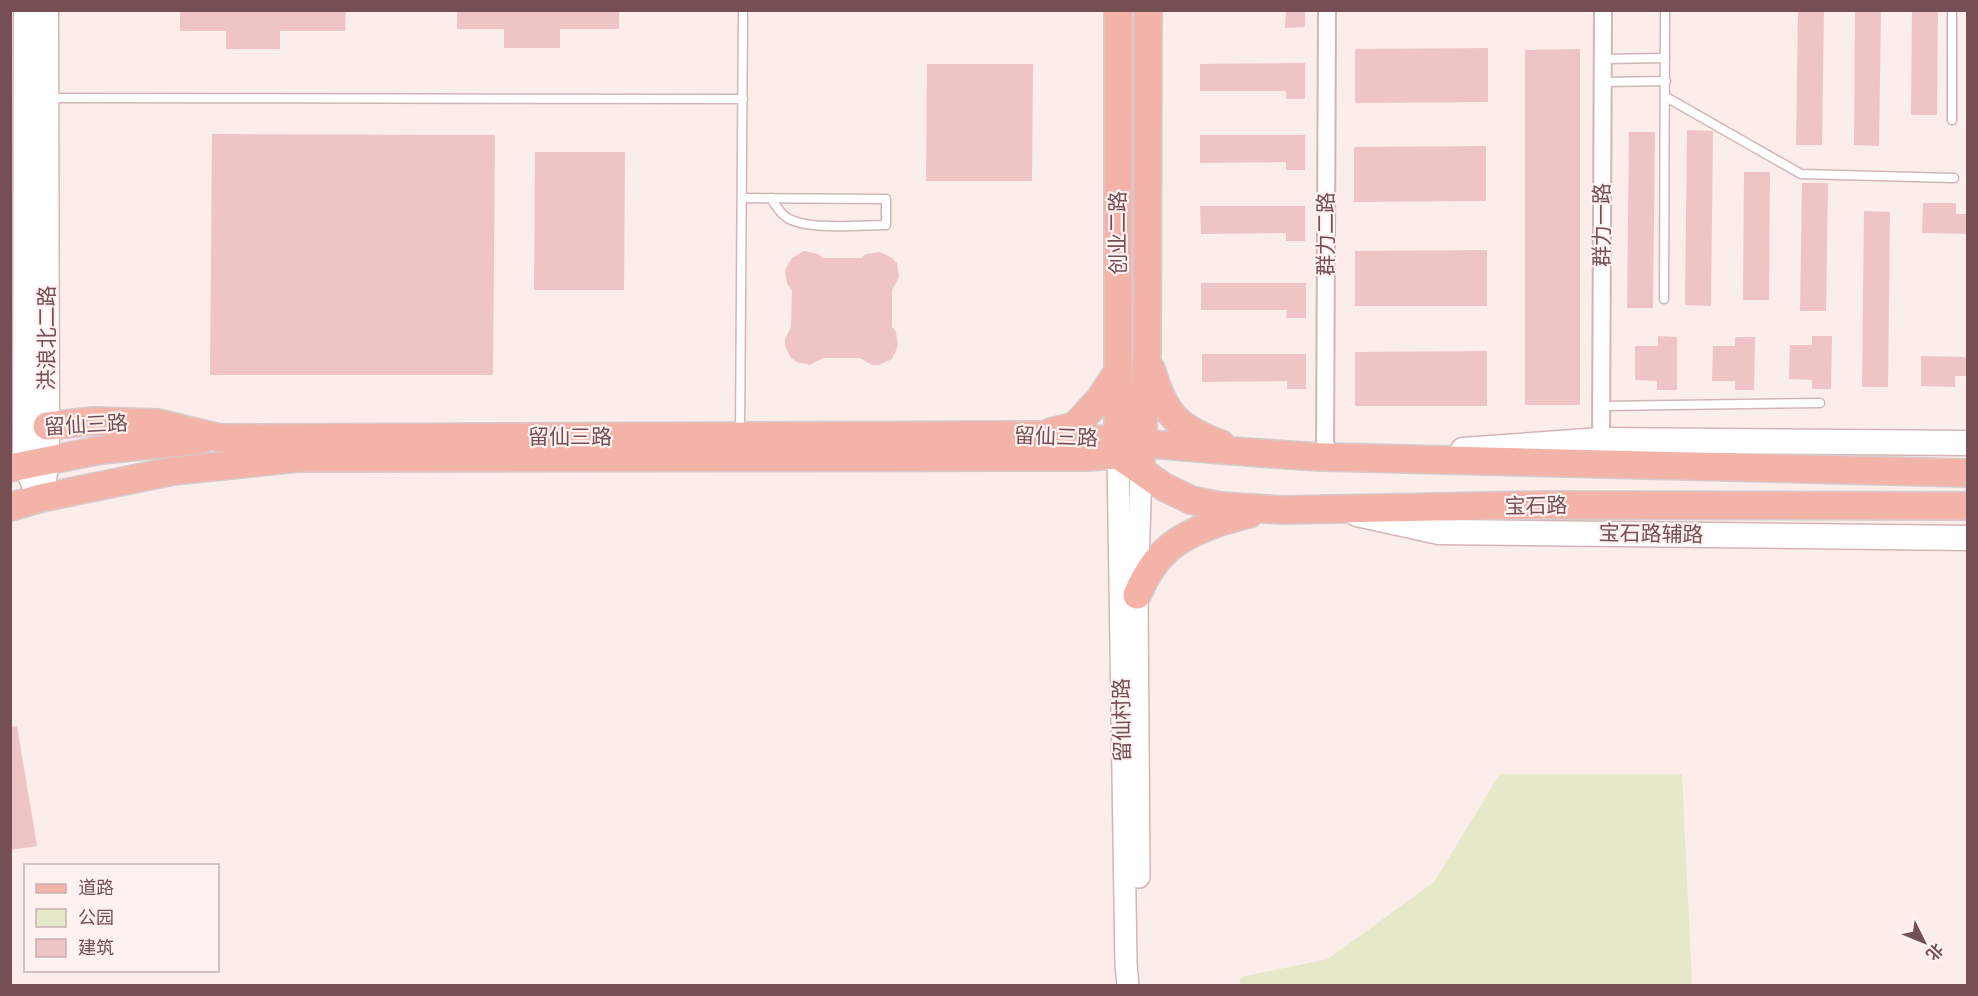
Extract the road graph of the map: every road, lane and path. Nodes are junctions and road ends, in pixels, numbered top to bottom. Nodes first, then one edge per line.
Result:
1 (26, 10) edge
2 (46, 10) edge
3 (743, 10) edge
4 (1118, 10) edge
5 (1148, 10) edge
6 (1327, 10) edge
7 (1603, 10) edge
8 (1665, 10) edge
9 (1952, 10) edge
10 (1665, 58) junction
11 (1603, 59) junction
12 (30, 61) junction
13 (1666, 81) junction
14 (1603, 82) junction
15 (1666, 97) junction
16 (36, 98) junction
17 (742, 99) junction
18 (1952, 120) dead end
19 (1954, 178) dead end
20 (742, 198) junction
21 (771, 198) junction
22 (1664, 299) dead end
23 (1147, 354) junction
24 (1118, 371) junction
25 (1820, 403) dead end
26 (1602, 406) junction
27 (28, 428) edge
28 (1040, 435) junction
29 (740, 436) junction
30 (220, 438) junction
31 (1601, 440) junction
32 (1968, 443) edge
33 (1126, 446) junction
34 (1251, 454) junction
35 (1337, 458) junction
36 (28, 464) edge
37 (1141, 471) junction
38 (1968, 473) edge
39 (41, 498) junction
40 (1968, 506) edge
41 (10, 507) edge
42 (1282, 510) junction
43 (1337, 510) junction
44 (1968, 538) edge
45 (1137, 595) junction
46 (1128, 986) edge
47 (1134, 986) edge

1 - 12 main road, 洪浪北二路
2 - 12 main road, 洪浪北二路
3 - 17 lane
4 - 24 main road, 创业二路
5 - 23 main road, 创业二路
6 - 35 street, 群力二路
7 - 11 street, 群力一路
8 - 10 lane
9 - 18 lane
10 - 11 lane
10 - 13 lane
11 - 14 street, 群力一路
12 - 16 main road, 洪浪北二路
13 - 14 lane
13 - 15 lane
14 - 26 street, 群力一路
15 - 19 lane
15 - 22 lane
16 - 17 lane
16 - 27 main road, 洪浪北二路
17 - 20 lane
20 - 21 lane
20 - 29 lane
21 - 21 lane
23 - 33 main road, 创业二路
23 - 34 main road, 创业二路
24 - 28 main road
24 - 33 main road, 创业二路
25 - 26 lane
26 - 31 street, 群力一路
27 - 30 main road, 留仙三路
27 - 36 main road, 洪浪北二路
28 - 29 main road, 留仙三路
28 - 33 main road, 留仙三路
29 - 30 main road, 留仙三路
30 - 36 main road
31 - 32 main road
31 - 35 main road
33 - 34 main road
33 - 37 main road, 宝石路
33 - 39 main road, 留仙三路
33 - 46 street, 留仙村路
34 - 35 main road, 宝石路
35 - 38 main road, 宝石路
36 - 39 main road, 洪浪北二路
37 - 42 main road, 宝石路
37 - 45 street, 留仙村路
39 - 41 main road, 留仙三路
40 - 43 main road, 宝石路
42 - 43 main road, 宝石路
42 - 45 main road
43 - 44 main road, 宝石路辅路
45 - 47 street, 留仙村路

